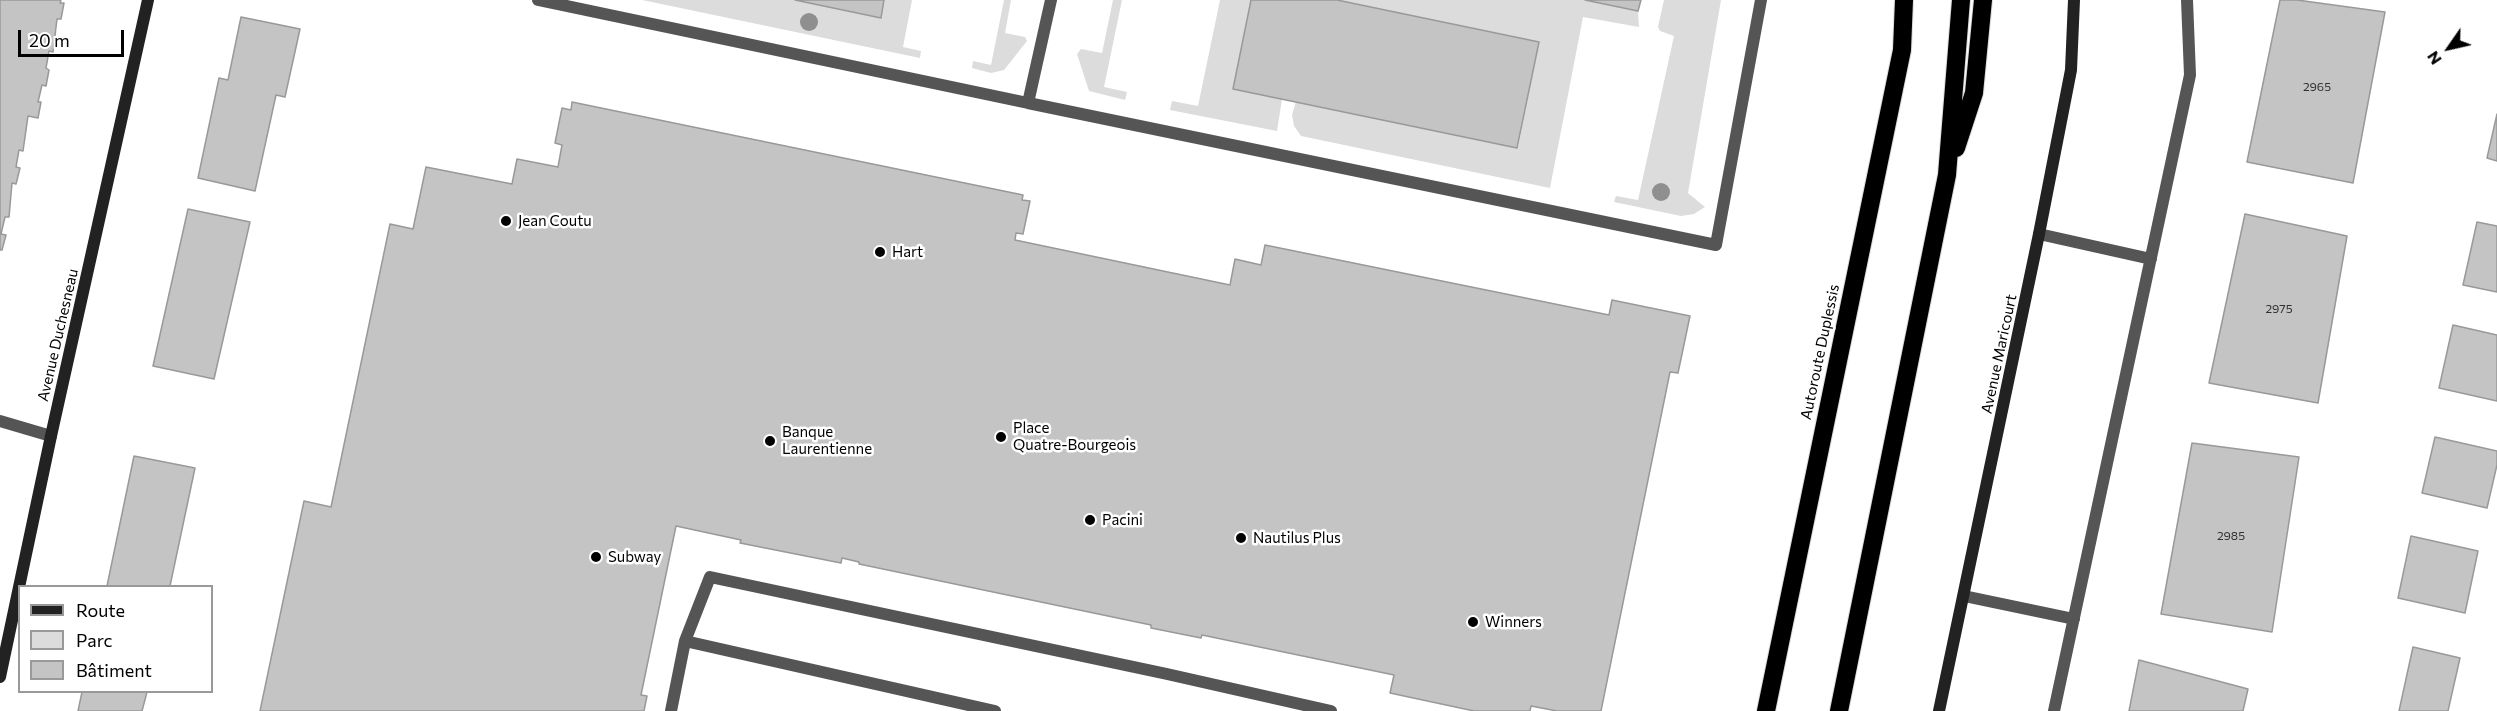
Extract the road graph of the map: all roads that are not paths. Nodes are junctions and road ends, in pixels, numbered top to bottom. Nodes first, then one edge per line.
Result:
1 (148, 0) edge
2 (538, 0) edge
3 (1051, 0) edge
4 (1761, 0) edge
5 (1904, 0) edge
6 (1961, 0) edge
7 (1983, 0) edge
8 (2074, 0) edge
9 (2187, 0) edge
10 (1028, 103) junction
11 (1947, 175) junction
12 (2039, 234) junction
13 (2151, 259) junction
14 (0, 421) edge
15 (51, 436) junction
16 (19, 585) edge
17 (18, 592) edge
18 (1964, 596) junction
19 (2074, 619) junction
20 (685, 641) junction
21 (0, 677) edge
22 (671, 711) edge
23 (995, 711) edge
24 (1331, 711) edge
25 (1766, 711) edge
26 (1839, 711) edge
27 (1939, 711) edge
28 (2054, 711) edge

1 - 15 street, Avenue Duchesneau
2 - 10 street
3 - 10 street
4 - 10 street
5 - 25 highway, Autoroute Duplessis
6 - 11 highway
7 - 11 highway
8 - 12 street, Avenue Maricourt
9 - 13 street
11 - 26 highway
12 - 13 street
12 - 18 street, Avenue Maricourt
13 - 19 street
14 - 15 street
15 - 16 street, Avenue Duchesneau
17 - 21 street, Avenue Duchesneau
18 - 19 street
18 - 27 street, Avenue Maricourt
19 - 28 street
20 - 22 street
20 - 23 street
20 - 24 street

